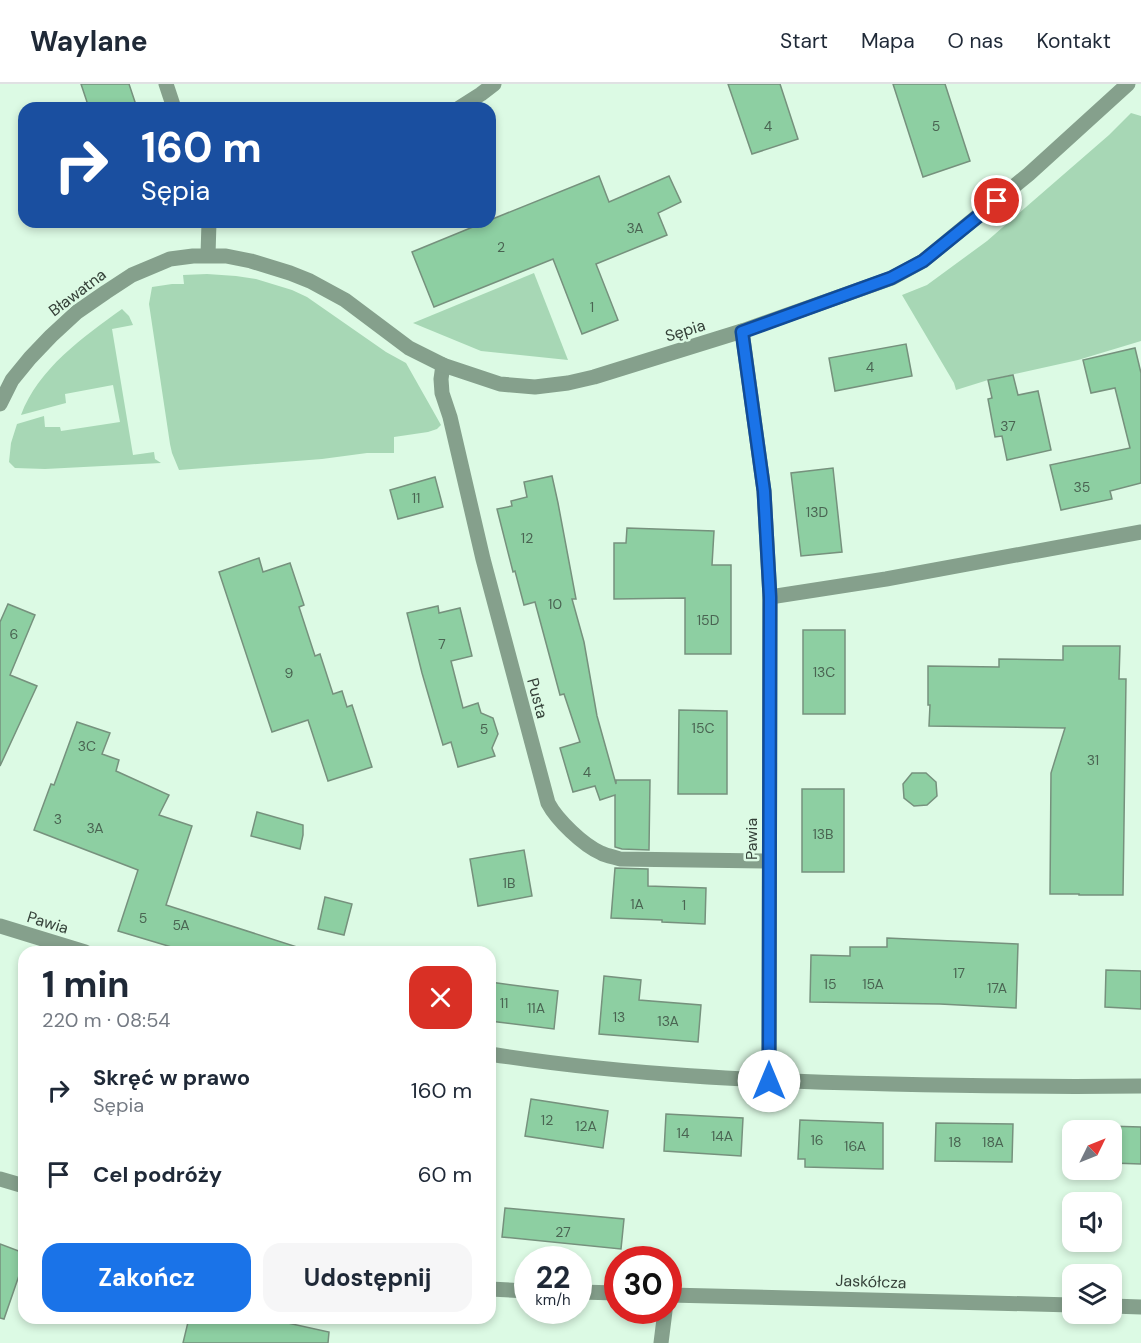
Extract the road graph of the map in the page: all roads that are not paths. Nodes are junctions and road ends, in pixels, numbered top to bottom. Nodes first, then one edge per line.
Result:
1 (166, 84) edge
2 (494, 84) edge
3 (1128, 84) edge
4 (172, 102) edge
5 (468, 102) edge
6 (209, 228) edge
7 (208, 255) junction
8 (742, 332) junction
9 (443, 365) junction
10 (0, 404) edge
11 (1141, 532) edge
12 (770, 597) junction
13 (769, 861) junction
14 (0, 926) edge
15 (65, 946) edge
16 (496, 1055) edge
17 (769, 1081) junction
18 (1141, 1086) edge
19 (0, 1179) edge
20 (18, 1184) edge
21 (496, 1289) edge
22 (514, 1290) edge
23 (682, 1295) edge
24 (1062, 1305) edge
25 (1122, 1306) edge
26 (1138, 1307) edge
27 (663, 1324) edge
28 (661, 1343) edge

1 - 4 street
2 - 5 street
3 - 8 street, Sępia
6 - 7 street
7 - 9 street, Sępia
7 - 10 street, Bławatna
8 - 9 street, Sępia
8 - 12 street, Pawia
9 - 13 street, Pusta
11 - 12 street
12 - 13 street, Pawia
13 - 17 street, Pawia
14 - 15 street, Pawia
16 - 17 street
17 - 18 street
19 - 20 street
21 - 22 street
23 - 24 street, Jaskółcza
25 - 26 street
27 - 28 street

